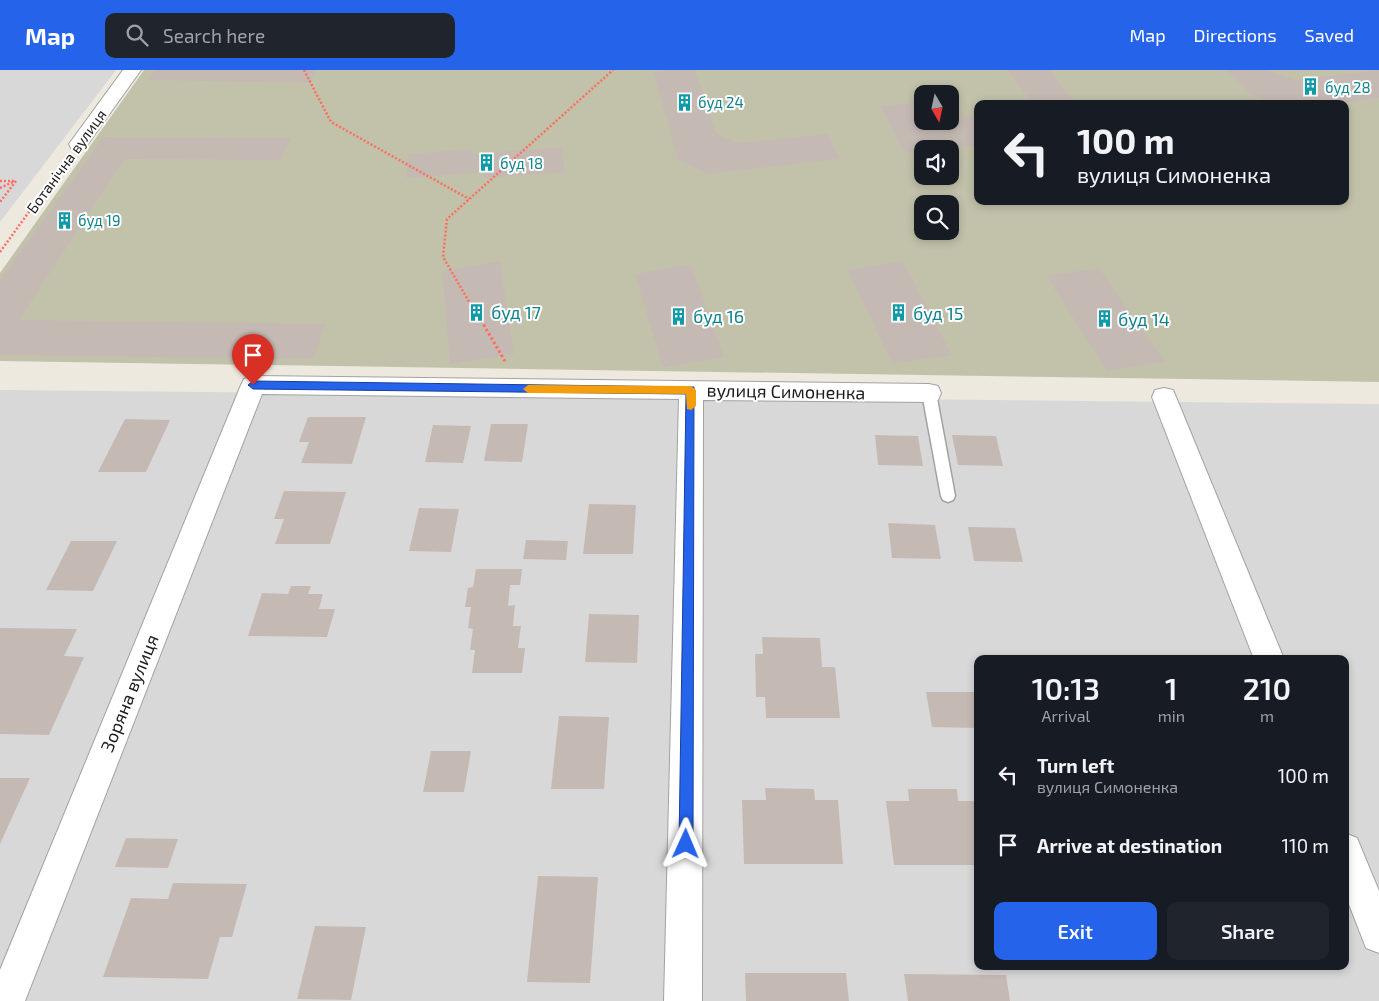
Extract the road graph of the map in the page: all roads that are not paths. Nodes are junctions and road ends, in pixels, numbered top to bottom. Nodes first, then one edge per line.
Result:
1 (132, 70) edge
2 (78, 144) road end
3 (253, 385) joint
4 (691, 390) junction
5 (929, 393) joint
6 (1164, 397) dead end
7 (948, 496) dead end
8 (1266, 655) edge
9 (1349, 860) edge
10 (1379, 935) edge
11 (6, 1001) edge
12 (683, 1001) edge

1 - 2 street, Ботанічна вулиця
3 - 4 street, вулиця Симоненка
3 - 11 street, Зоряна вулиця
4 - 5 street, вулиця Симоненка
4 - 12 street
5 - 7 lane
6 - 8 street
9 - 10 street

